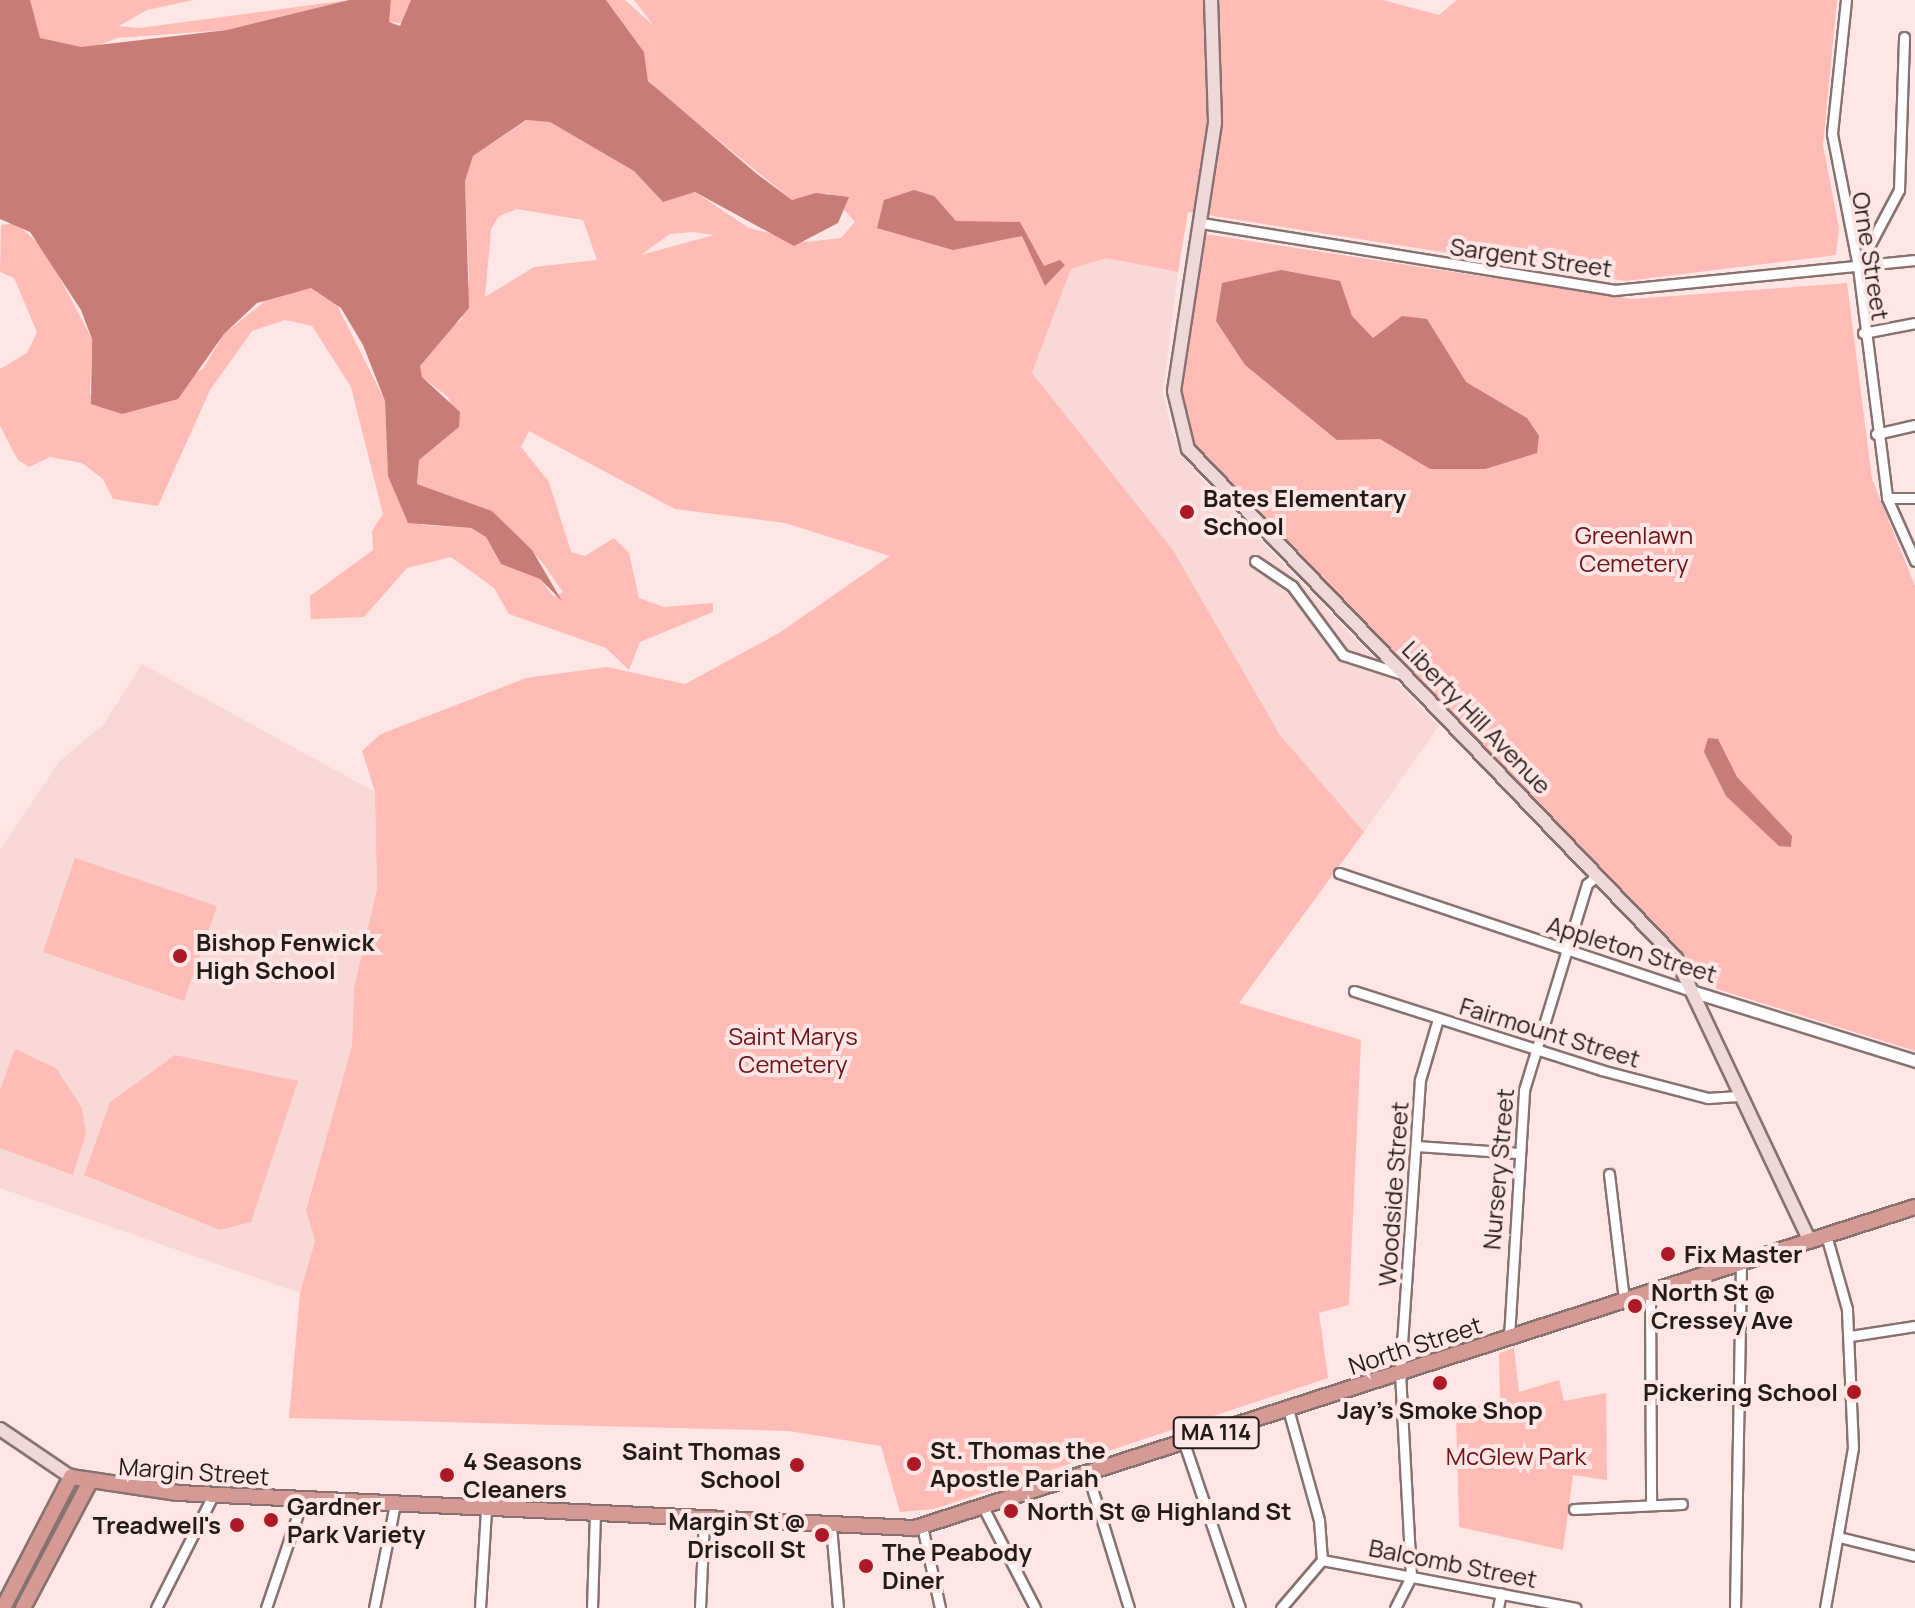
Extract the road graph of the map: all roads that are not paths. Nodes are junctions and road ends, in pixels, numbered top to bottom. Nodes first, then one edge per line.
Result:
1 (1211, 0) edge
2 (1846, 0) edge
3 (1904, 37) dead end
4 (1201, 223) junction
5 (1915, 260) edge
6 (1858, 267) junction
7 (1915, 323) edge
8 (1863, 333) junction
9 (1915, 425) edge
10 (1876, 434) junction
11 (1887, 498) junction
12 (1915, 498) edge
13 (1255, 561) dead end
14 (1915, 561) edge
15 (1405, 675) junction
16 (1339, 873) dead end
17 (1598, 875) junction
18 (1564, 953) junction
19 (1354, 991) dead end
20 (1694, 992) junction
21 (1438, 1019) junction
22 (1536, 1052) junction
23 (1915, 1061) edge
24 (1738, 1096) junction
25 (1417, 1146) junction
26 (1517, 1153) junction
27 (1609, 1174) dead end
28 (1914, 1212) edge
29 (1826, 1235) junction
30 (1809, 1240) junction
31 (1741, 1262) junction
32 (1650, 1292) junction
33 (1624, 1300) junction
34 (1915, 1326) edge
35 (1850, 1336) junction
36 (1509, 1337) junction
37 (1400, 1373) junction
38 (1288, 1409) junction
39 (0, 1429) edge
40 (1184, 1443) junction
41 (1088, 1475) junction
42 (71, 1477) junction
43 (88, 1485) junction
44 (213, 1495) junction
45 (303, 1499) junction
46 (1651, 1503) junction
47 (395, 1504) junction
48 (1682, 1504) dead end
49 (486, 1509) junction
50 (984, 1509) junction
51 (1574, 1509) dead end
52 (595, 1515) junction
53 (704, 1520) junction
54 (831, 1526) junction
55 (925, 1526) junction
56 (1839, 1537) junction
57 (1915, 1556) edge
58 (1322, 1560) junction
59 (1411, 1576) junction
60 (1501, 1593) junction
61 (3, 1608) edge
62 (23, 1608) edge
63 (156, 1608) edge
64 (266, 1608) edge
65 (374, 1608) edge
66 (480, 1608) edge
67 (592, 1608) edge
68 (700, 1608) edge
69 (838, 1608) edge
70 (940, 1608) edge
71 (1035, 1608) edge
72 (1129, 1608) edge
73 (1240, 1608) edge
74 (1281, 1608) edge
75 (1395, 1608) edge
76 (1498, 1608) edge
77 (1576, 1608) edge
78 (1735, 1608) edge
79 (1825, 1608) edge

1 - 4 main road, Liberty Hill Avenue
2 - 6 street, Orne Street
3 - 6 street
4 - 6 street, Sargent Street
4 - 15 main road, Liberty Hill Avenue
5 - 6 street, Sargent Street
6 - 8 street, Orne Street
7 - 8 street
8 - 10 street, Orne Street
9 - 10 street
10 - 11 street, Orne Street
11 - 12 street
11 - 14 street, Orne Street
13 - 15 street
15 - 17 main road, Liberty Hill Avenue
16 - 18 street, Appleton Street
17 - 18 street, Nursery Street
17 - 20 main road, Liberty Hill Avenue
18 - 20 street, Appleton Street
18 - 22 street, Nursery Street
19 - 21 street, Fairmount Street
20 - 23 street, Appleton Street
20 - 24 main road, Liberty Hill Avenue
21 - 22 street, Fairmount Street
21 - 25 street, Woodside Street
22 - 24 street, Fairmount Street
22 - 26 street, Nursery Street
24 - 30 main road, Liberty Hill Avenue
25 - 26 street
25 - 37 street, Woodside Street
26 - 36 street, Nursery Street
27 - 33 street
28 - 29 highway, North Street / MA 114
29 - 30 highway, North Street / MA 114
29 - 35 street
30 - 31 highway, North Street / MA 114
31 - 32 highway, North Street / MA 114
31 - 78 street
32 - 33 highway, North Street / MA 114
32 - 46 street
33 - 36 highway, North Street / MA 114
34 - 35 street
35 - 56 street
36 - 37 highway, North Street / MA 114
37 - 38 highway, North Street / MA 114
37 - 59 street, Woodside Street
38 - 40 highway, North Street / MA 114
38 - 58 street
39 - 42 main road, Margin Street
40 - 41 highway, North Street / MA 114
40 - 73 street
41 - 50 highway, North Street / MA 114
41 - 72 street
42 - 43 highway, Margin Street / MA 114
42 - 61 highway
43 - 44 highway, Margin Street / MA 114
43 - 62 highway
44 - 45 highway, Margin Street / MA 114
44 - 63 street
45 - 47 highway, Margin Street / MA 114
45 - 64 street
46 - 48 street
46 - 51 street
47 - 49 highway, Margin Street / MA 114
47 - 65 street
49 - 52 highway, Margin Street / MA 114
49 - 66 street
50 - 55 highway, North Street / MA 114
50 - 71 street
52 - 53 highway, Margin Street / MA 114
52 - 67 street
53 - 54 highway, Margin Street / MA 114
53 - 68 street
54 - 55 highway, Margin Street / MA 114
54 - 69 street
55 - 70 street
56 - 57 street
56 - 79 street
58 - 59 street, Balcomb Street
58 - 74 street
59 - 60 street, Balcomb Street
59 - 75 street
60 - 76 street
60 - 77 street, Balcomb Street

